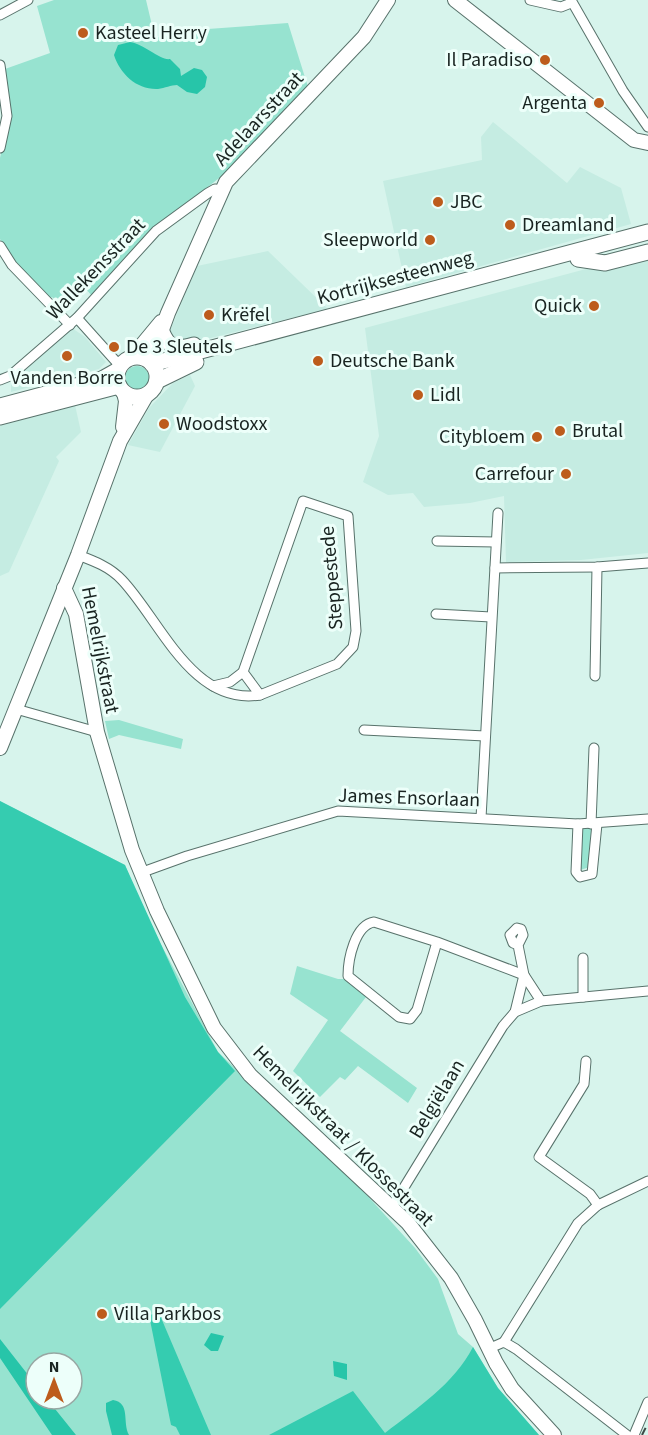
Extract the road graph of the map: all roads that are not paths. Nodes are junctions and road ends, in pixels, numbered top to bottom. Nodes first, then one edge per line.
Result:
1 (28, 0) edge
2 (388, 0) edge
3 (455, 0) edge
4 (530, 0) edge
5 (571, 2) edge
6 (8, 4) edge
7 (0, 15) edge
8 (0, 64) edge
9 (648, 127) edge
10 (648, 144) edge
11 (0, 148) edge
12 (221, 190) junction
13 (648, 232) edge
14 (648, 241) edge
15 (0, 246) edge
16 (648, 252) edge
17 (578, 259) junction
18 (168, 313) junction
19 (74, 321) junction
20 (162, 332) junction
21 (241, 341) junction
22 (151, 363) junction
23 (123, 364) junction
24 (0, 380) edge
25 (157, 381) junction
26 (122, 389) junction
27 (146, 396) junction
28 (0, 406) edge
29 (0, 417) edge
30 (120, 441) junction
31 (498, 513) dead end
32 (437, 541) dead end
33 (496, 542) junction
34 (78, 555) junction
35 (648, 563) edge
36 (597, 567) junction
37 (495, 568) junction
38 (64, 588) junction
39 (436, 614) dead end
40 (491, 617) junction
41 (243, 672) junction
42 (595, 676) dead end
43 (213, 686) junction
44 (260, 695) junction
45 (16, 709) junction
46 (364, 729) dead end
47 (97, 732) junction
48 (485, 736) junction
49 (0, 748) edge
50 (594, 748) dead end
51 (481, 818) junction
52 (648, 819) edge
53 (578, 824) junction
54 (594, 824) junction
55 (140, 873) junction
56 (437, 942) junction
57 (518, 945) dead end
58 (583, 958) dead end
59 (524, 975) junction
60 (648, 991) edge
61 (583, 997) junction
62 (541, 1001) junction
63 (515, 1012) junction
64 (586, 1061) dead end
65 (648, 1181) edge
66 (598, 1205) junction
67 (392, 1207) junction
68 (504, 1342) junction
69 (488, 1348) junction
70 (648, 1402) edge
71 (554, 1435) edge
72 (627, 1435) edge
73 (633, 1435) edge

1 - 6 street
2 - 12 street, Adelaarsstraat
3 - 10 street
4 - 5 street
5 - 9 street
6 - 7 street
8 - 11 street
12 - 18 street, Adelaarsstraat
12 - 19 street, Wallekensstraat
13 - 21 main road, Kortrijksesteenweg
14 - 17 main road, Kortrijksesteenweg
15 - 19 street
16 - 17 main road
17 - 25 main road, Kortrijksesteenweg
18 - 20 street, Adelaarsstraat
18 - 23 street, Adelaarsstraat
19 - 23 street
19 - 24 street, Wallekensstraat
20 - 21 main road
20 - 22 street, Adelaarsstraat
21 - 22 main road, Kortrijksesteenweg
22 - 23 main road
22 - 25 main road
23 - 26 main road
23 - 28 main road
25 - 27 main road
26 - 27 main road
26 - 29 main road
26 - 30 street, Hemelrijkstraat
27 - 30 street, Hemelrijkstraat
30 - 34 street, Hemelrijkstraat
31 - 33 street
32 - 33 street
33 - 37 street
34 - 38 street, Hemelrijkstraat
34 - 43 street, Steppestede
35 - 36 street
36 - 37 street
36 - 42 street
37 - 40 street
38 - 45 street
38 - 47 street, Hemelrijkstraat
39 - 40 street
40 - 48 street
41 - 43 street
41 - 44 street
41 - 44 street, Steppestede
43 - 44 street, Steppestede
45 - 47 street
45 - 49 street
46 - 48 street
47 - 55 street, Hemelrijkstraat / Klossestraat
48 - 51 street
50 - 54 street
51 - 53 street, James Ensorlaan
51 - 55 street, James Ensorlaan
52 - 54 street, James Ensorlaan
53 - 54 street, James Ensorlaan
53 - 54 street
55 - 67 street, Hemelrijkstraat / Klossestraat
56 - 56 street
56 - 59 street
57 - 59 street, Belgiëlaan
58 - 61 street
59 - 62 street, Belgiëlaan
59 - 63 street, Belgiëlaan
60 - 61 street, Belgiëlaan
61 - 62 street, Belgiëlaan
62 - 63 street, Belgiëlaan
63 - 67 street, Belgiëlaan
64 - 66 street
65 - 66 street
66 - 68 street
67 - 69 street, Hemelrijkstraat / Klossestraat
68 - 69 street
68 - 72 street
69 - 71 street, Hemelrijkstraat / Klossestraat
70 - 73 street

